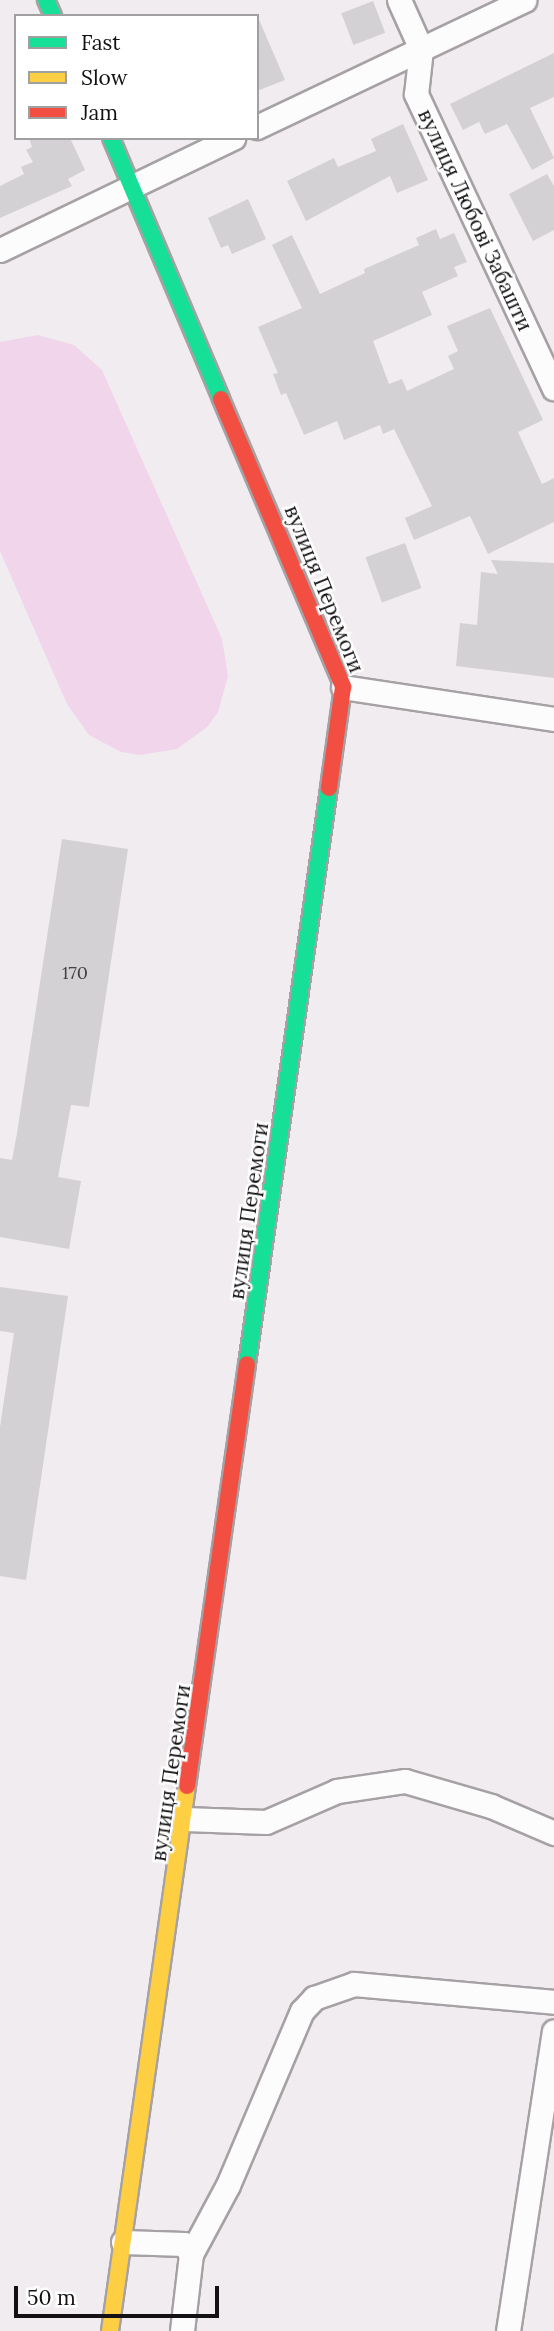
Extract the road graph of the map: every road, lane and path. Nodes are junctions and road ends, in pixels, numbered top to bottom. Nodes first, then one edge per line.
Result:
1 (399, 0) edge
2 (524, 0) edge
3 (421, 48) junction
4 (259, 126) edge
5 (112, 140) edge
6 (229, 140) edge
7 (134, 186) junction
8 (0, 250) edge
9 (554, 388) edge
10 (343, 687) junction
11 (554, 719) edge
12 (185, 1819) junction
13 (554, 1833) edge
14 (554, 2002) edge
15 (554, 2032) edge
16 (123, 2242) junction
17 (191, 2254) junction
18 (110, 2331) edge
19 (182, 2331) edge
20 (508, 2331) edge

1 - 3 street
2 - 3 street
3 - 4 street
3 - 9 street, вулиця Любові Забашти
5 - 7 street, вулиця Перемоги
6 - 7 street
7 - 8 street
7 - 10 street, вулиця Перемоги
10 - 11 street
10 - 12 street, вулиця Перемоги
12 - 13 street
12 - 16 street, вулиця Перемоги
14 - 17 street
15 - 20 street
16 - 17 street
16 - 18 street, вулиця Перемоги
17 - 19 street

